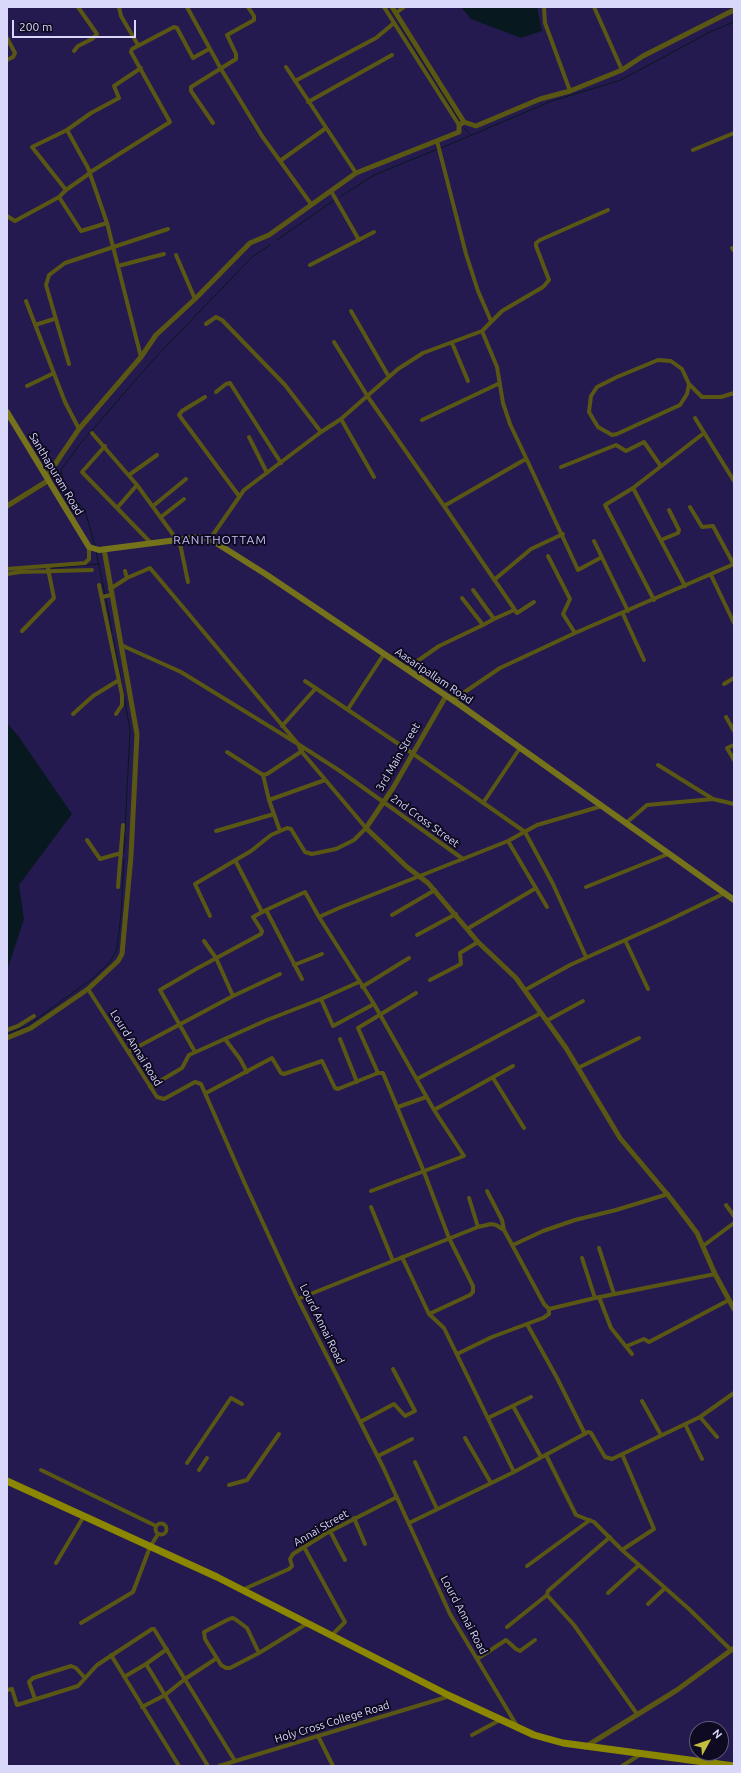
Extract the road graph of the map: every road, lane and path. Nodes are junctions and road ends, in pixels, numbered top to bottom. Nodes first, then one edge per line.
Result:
1 (78, 7) edge
2 (118, 7) edge
3 (187, 7) edge
4 (248, 7) edge
5 (384, 7) edge
6 (392, 7) edge
7 (404, 7) edge
8 (544, 7) edge
9 (594, 7) edge
10 (734, 10) edge
11 (396, 13) junction
12 (394, 23) junction
13 (7, 38) edge
14 (138, 44) junction
15 (209, 49) junction
16 (74, 51) dead end
17 (392, 55) dead end
18 (7, 60) edge
19 (286, 67) dead end
20 (140, 68) junction
21 (221, 69) junction
22 (622, 70) junction
23 (295, 81) junction
24 (570, 91) junction
25 (308, 102) junction
26 (213, 123) dead end
27 (461, 124) junction
28 (326, 128) junction
29 (67, 130) junction
30 (734, 133) edge
31 (437, 141) junction
32 (693, 150) dead end
33 (280, 161) junction
34 (90, 173) junction
35 (356, 173) junction
36 (66, 190) junction
37 (331, 191) junction
38 (59, 197) junction
39 (311, 204) junction
40 (608, 210) dead end
41 (7, 216) edge
42 (107, 223) junction
43 (168, 229) dead end
44 (374, 232) dead end
45 (359, 240) junction
46 (113, 246) junction
47 (164, 254) dead end
48 (176, 255) dead end
49 (310, 265) dead end
50 (118, 266) junction
51 (196, 299) junction
52 (26, 301) dead end
53 (351, 311) dead end
54 (54, 319) junction
55 (491, 321) junction
56 (206, 324) dead end
57 (35, 325) junction
58 (482, 331) junction
59 (334, 342) dead end
60 (452, 343) junction
61 (141, 357) junction
62 (69, 364) dead end
63 (54, 373) junction
64 (389, 377) junction
65 (468, 381) dead end
66 (500, 383) junction
67 (689, 384) junction
68 (27, 386) dead end
69 (216, 392) dead end
70 (734, 393) edge
71 (205, 397) dead end
72 (368, 397) junction
73 (7, 412) edge
74 (695, 418) dead end
75 (341, 419) junction
76 (422, 420) dead end
77 (79, 428) junction
78 (321, 432) junction
79 (92, 433) dead end
80 (704, 433) junction
81 (249, 436) dead end
82 (105, 446) junction
83 (157, 455) dead end
84 (527, 460) junction
85 (281, 463) junction
86 (660, 465) junction
87 (561, 467) dead end
88 (267, 473) junction
89 (129, 475) junction
90 (374, 477) dead end
91 (48, 478) junction
92 (186, 479) dead end
93 (734, 481) edge
94 (138, 486) junction
95 (633, 488) junction
96 (239, 496) junction
97 (184, 499) dead end
98 (7, 506) edge
99 (153, 506) junction
100 (444, 506) junction
101 (690, 507) dead end
102 (117, 508) junction
103 (669, 510) dead end
104 (161, 517) junction
105 (563, 534) junction
106 (210, 539) junction
107 (178, 540) junction
108 (661, 540) junction
109 (594, 541) dead end
110 (152, 543) junction
111 (96, 549) junction
112 (548, 556) dead end
113 (602, 558) junction
114 (734, 564) edge
115 (48, 568) junction
116 (7, 569) edge
117 (92, 570) dead end
118 (125, 571) dead end
119 (7, 574) edge
120 (711, 575) junction
121 (127, 578) junction
122 (494, 580) junction
123 (188, 582) dead end
124 (99, 585) dead end
125 (685, 586) junction
126 (110, 589) junction
127 (474, 590) dead end
128 (111, 595) junction
129 (102, 597) junction
130 (462, 598) dead end
131 (654, 600) junction
132 (534, 602) dead end
133 (514, 610) junction
134 (628, 611) junction
135 (623, 614) junction
136 (494, 619) junction
137 (734, 623) edge
138 (483, 625) junction
139 (22, 631) dead end
140 (575, 633) junction
141 (118, 634) junction
142 (110, 635) junction
143 (121, 645) junction
144 (384, 654) junction
145 (644, 660) dead end
146 (406, 669) junction
147 (734, 678) edge
148 (119, 680) junction
149 (305, 681) dead end
150 (724, 684) dead end
151 (316, 688) junction
152 (446, 696) junction
153 (452, 700) junction
154 (348, 709) junction
155 (73, 714) dead end
156 (116, 714) dead end
157 (726, 716) dead end
158 (282, 726) junction
159 (734, 731) edge
160 (298, 744) junction
161 (734, 745) edge
162 (520, 748) junction
163 (306, 749) junction
164 (227, 752) dead end
165 (301, 752) junction
166 (412, 753) junction
167 (734, 760) edge
168 (658, 765) dead end
169 (263, 775) junction
170 (325, 780) junction
171 (713, 799) junction
172 (269, 800) junction
173 (383, 802) junction
174 (483, 803) junction
175 (734, 804) edge
176 (602, 806) junction
177 (274, 814) junction
178 (626, 824) junction
179 (123, 825) dead end
180 (366, 828) junction
181 (216, 831) dead end
182 (280, 831) junction
183 (525, 832) junction
184 (87, 840) dead end
185 (508, 841) junction
186 (121, 854) junction
187 (668, 854) junction
188 (131, 856) junction
189 (463, 859) junction
190 (235, 860) junction
191 (418, 875) junction
192 (118, 887) dead end
193 (586, 887) dead end
194 (536, 888) junction
195 (435, 890) junction
196 (723, 894) junction
197 (734, 900) edge
198 (547, 907) dead end
199 (264, 911) junction
200 (456, 914) junction
201 (392, 915) dead end
202 (210, 916) dead end
203 (319, 917) junction
204 (467, 929) junction
205 (417, 935) dead end
206 (625, 940) junction
207 (204, 941) dead end
208 (478, 942) junction
209 (322, 954) dead end
210 (586, 957) junction
211 (216, 958) junction
212 (409, 958) dead end
213 (294, 965) junction
214 (280, 974) dead end
215 (302, 979) dead end
216 (430, 980) dead end
217 (359, 982) junction
218 (362, 987) junction
219 (88, 989) junction
220 (648, 989) dead end
221 (525, 990) junction
222 (416, 994) dead end
223 (233, 996) junction
224 (321, 999) junction
225 (583, 1001) dead end
226 (374, 1004) junction
227 (541, 1013) junction
228 (379, 1014) junction
229 (34, 1016) dead end
230 (548, 1020) junction
231 (179, 1023) junction
232 (7, 1030) edge
233 (7, 1038) edge
234 (639, 1038) dead end
235 (225, 1039) junction
236 (340, 1039) dead end
237 (128, 1052) junction
238 (195, 1052) junction
239 (513, 1066) dead end
240 (578, 1068) junction
241 (247, 1072) junction
242 (378, 1073) junction
243 (493, 1078) junction
244 (416, 1079) junction
245 (357, 1082) junction
246 (150, 1087) junction
247 (206, 1093) junction
248 (426, 1097) junction
249 (398, 1107) junction
250 (434, 1110) junction
251 (524, 1128) dead end
252 (424, 1172) junction
253 (371, 1191) dead end
254 (488, 1191) dead end
255 (668, 1194) junction
256 (469, 1198) dead end
257 (726, 1205) dead end
258 (371, 1207) dead end
259 (734, 1216) edge
260 (734, 1223) edge
261 (478, 1227) junction
262 (504, 1230) junction
263 (449, 1238) junction
264 (513, 1246) junction
265 (704, 1246) junction
266 (599, 1248) dead end
267 (402, 1257) junction
268 (582, 1258) dead end
269 (393, 1261) junction
270 (715, 1274) junction
271 (614, 1294) junction
272 (597, 1297) junction
273 (298, 1299) junction
274 (729, 1300) junction
275 (734, 1307) edge
276 (549, 1309) junction
277 (429, 1314) junction
278 (527, 1324) junction
279 (627, 1346) junction
280 (457, 1354) junction
281 (632, 1354) dead end
282 (393, 1369) dead end
283 (734, 1393) edge
284 (531, 1397) dead end
285 (642, 1401) dead end
286 (242, 1404) dead end
287 (513, 1406) junction
288 (700, 1417) junction
289 (488, 1418) junction
290 (360, 1422) junction
291 (685, 1424) junction
292 (279, 1434) dead end
293 (585, 1434) junction
294 (661, 1435) junction
295 (716, 1437) dead end
296 (465, 1438) dead end
297 (412, 1439) dead end
298 (622, 1454) junction
299 (378, 1456) junction
300 (544, 1456) junction
301 (207, 1458) dead end
302 (702, 1459) dead end
303 (415, 1462) dead end
304 (187, 1463) dead end
305 (41, 1470) dead end
306 (200, 1470) dead end
307 (514, 1472) junction
308 (7, 1481) edge
309 (491, 1482) junction
310 (229, 1485) dead end
311 (397, 1497) junction
312 (437, 1509) junction
313 (84, 1516) junction
314 (354, 1518) junction
315 (590, 1520) junction
316 (409, 1523) junction
317 (156, 1526) junction
318 (330, 1531) junction
319 (158, 1534) junction
320 (610, 1538) junction
321 (365, 1544) dead end
322 (150, 1547) junction
323 (304, 1547) junction
324 (622, 1550) junction
325 (345, 1560) dead end
326 (56, 1563) dead end
327 (639, 1565) junction
328 (527, 1566) dead end
329 (664, 1589) junction
330 (242, 1590) junction
331 (608, 1593) dead end
332 (547, 1595) junction
333 (648, 1604) dead end
334 (81, 1622) dead end
335 (308, 1623) junction
336 (507, 1627) dead end
337 (332, 1635) junction
338 (535, 1640) dead end
339 (167, 1649) junction
340 (732, 1649) edge
341 (259, 1653) junction
342 (111, 1655) junction
343 (217, 1658) junction
344 (477, 1659) junction
345 (146, 1664) junction
346 (124, 1676) junction
347 (85, 1678) junction
348 (185, 1679) junction
349 (7, 1690) edge
350 (166, 1695) junction
351 (450, 1696) junction
352 (35, 1699) junction
353 (142, 1707) junction
354 (637, 1714) junction
355 (500, 1720) junction
356 (517, 1727) junction
357 (472, 1735) dead end
358 (318, 1736) junction
359 (586, 1747) junction
360 (642, 1754) junction
361 (234, 1761) junction
362 (179, 1766) edge
363 (208, 1766) edge
364 (220, 1766) edge
365 (333, 1766) edge
366 (622, 1766) edge
367 (734, 1766) edge

1 - 16 street
2 - 14 street
3 - 15 street
4 - 21 street
5 - 12 street
6 - 11 street
7 - 11 street
8 - 24 street
9 - 22 street
10 - 22 street
11 - 27 street
12 - 23 street
12 - 27 street
13 - 18 street
14 - 15 street
14 - 20 street
15 - 21 street
17 - 25 street
19 - 23 street
20 - 29 street
20 - 34 street
21 - 26 street
21 - 33 street
22 - 24 street
23 - 25 street
24 - 27 street
25 - 28 street
27 - 31 street
28 - 33 street
28 - 35 street
29 - 34 street
29 - 36 street
30 - 32 street
31 - 35 street
31 - 55 street
33 - 39 street
34 - 36 street
34 - 42 street
35 - 37 street
36 - 38 street
37 - 39 street
37 - 45 street
38 - 41 street
38 - 42 street
39 - 51 street
40 - 55 street
42 - 46 street
43 - 46 street
44 - 45 street
45 - 49 street
46 - 50 street
46 - 54 street
47 - 50 street
48 - 51 street
50 - 61 street
51 - 61 street
52 - 57 street
53 - 64 street
54 - 57 street
54 - 62 street
55 - 58 street
56 - 78 street
57 - 63 street
58 - 60 street
58 - 66 street
59 - 72 street
60 - 64 street
60 - 65 street
61 - 77 street
63 - 68 street
63 - 77 street
64 - 72 street
66 - 76 street
66 - 84 street
67 - 67 street
67 - 70 street
69 - 85 street
71 - 96 street
72 - 75 street
72 - 100 street
73 - 91 main road, Santhapuram Road
74 - 80 street
75 - 78 street
75 - 90 street
77 - 91 street
78 - 85 street
79 - 82 street
80 - 86 street
80 - 93 street
81 - 88 street
82 - 89 street
82 - 102 street
83 - 89 street
84 - 100 street
84 - 105 street
85 - 88 street
86 - 87 street
86 - 95 street
88 - 96 street
89 - 94 street
91 - 98 street
91 - 111 main road, Santhapuram Road
92 - 99 street
94 - 99 street
94 - 102 street
95 - 108 street
95 - 131 street
96 - 106 street
97 - 104 street
99 - 104 street
100 - 122 street
101 - 114 street
102 - 110 street
103 - 108 street
104 - 107 street
105 - 113 street
105 - 122 street
106 - 107 main road
106 - 144 main road, Aasaripallam Road
107 - 110 main road
107 - 123 street
108 - 125 street
109 - 113 street
110 - 111 main road
111 - 115 street
111 - 126 street
112 - 140 street
113 - 134 street
114 - 120 street
115 - 116 street
115 - 117 street
115 - 119 street
115 - 139 street
118 - 121 street
120 - 125 street
120 - 137 street
121 - 126 street
121 - 158 street
122 - 133 street
124 - 129 street
125 - 131 street
126 - 128 street
127 - 136 street
128 - 129 street
128 - 141 street
129 - 142 street
130 - 138 street
131 - 134 street
132 - 133 street
133 - 136 street
134 - 135 street
135 - 140 street
135 - 145 street
136 - 138 street
138 - 146 street
140 - 153 street
141 - 142 street
141 - 143 street
142 - 148 street
143 - 160 street, 2nd Cross Street
143 - 188 street
144 - 146 main road, Aasaripallam Road
144 - 154 street
146 - 152 main road, Aasaripallam Road
147 - 150 street
148 - 155 street
148 - 156 street
149 - 151 street
151 - 154 street
151 - 158 street
152 - 153 main road, Aasaripallam Road
152 - 166 street, 3rd Main Street
153 - 162 main road, Aasaripallam Road
154 - 166 street
157 - 159 street
158 - 160 street
160 - 163 street, 2nd Cross Street
160 - 165 street
161 - 167 street
162 - 174 street
162 - 176 main road, Aasaripallam Road
163 - 165 street
163 - 173 street, 2nd Cross Street
164 - 169 street
165 - 169 street
165 - 170 street
166 - 173 street, 3rd Main Street
166 - 174 street
168 - 171 street
169 - 172 street
170 - 172 street
170 - 180 street
171 - 175 street
171 - 178 street
172 - 177 street
173 - 180 street, 3rd Main Street
173 - 189 street, 2nd Cross Street
174 - 183 street
176 - 178 main road, Aasaripallam Road
176 - 183 street
177 - 181 street
177 - 182 street
178 - 187 main road, Aasaripallam Road
179 - 186 street
180 - 182 street
180 - 191 street
182 - 190 street
183 - 185 street
183 - 210 street
184 - 186 street
185 - 189 street
185 - 194 street
186 - 188 street
186 - 192 street
187 - 193 street
187 - 196 main road, Aasaripallam Road
188 - 219 street
189 - 191 street
190 - 199 street
190 - 202 street
191 - 195 street
191 - 203 street
194 - 198 street
194 - 204 street
195 - 200 street
195 - 201 street
196 - 197 main road, Aasaripallam Road
196 - 206 street
199 - 203 street
199 - 211 street
199 - 213 street
200 - 204 street
200 - 205 street
203 - 217 street
204 - 208 street
206 - 210 street
206 - 220 street
207 - 211 street
208 - 216 street
208 - 221 street
209 - 213 street
210 - 221 street
211 - 223 street
211 - 231 street
212 - 218 street
213 - 215 street
214 - 223 street
217 - 218 street
217 - 224 street
218 - 226 street
219 - 233 street
219 - 237 street, Lourd Annai Road
221 - 227 street
222 - 228 street
223 - 231 street
224 - 226 street
224 - 235 street
225 - 230 street
226 - 228 street
227 - 230 street
227 - 244 street
228 - 242 street
228 - 244 street
229 - 232 street
230 - 240 street
231 - 237 street
231 - 238 street
234 - 240 street
235 - 238 street
235 - 241 street
236 - 245 street
237 - 246 street, Lourd Annai Road
238 - 246 street
239 - 243 street
240 - 255 street
241 - 245 street
241 - 247 street
242 - 245 street
242 - 249 street
243 - 250 street
243 - 251 street
244 - 248 street
246 - 247 street, Lourd Annai Road
247 - 273 street, Lourd Annai Road
248 - 249 street
248 - 250 street
249 - 252 street
250 - 252 street
252 - 253 street
252 - 263 street
254 - 262 street
255 - 264 street
255 - 265 street
256 - 261 street
257 - 259 street
258 - 269 street
260 - 265 street
261 - 262 street
261 - 263 street
262 - 264 street
263 - 267 street
263 - 277 street
264 - 276 street
265 - 270 street
266 - 271 street
267 - 269 street
267 - 277 street
268 - 272 street
269 - 273 street
270 - 271 street
270 - 274 street
271 - 272 street
272 - 276 street
272 - 279 street
273 - 290 street, Lourd Annai Road
274 - 275 street
274 - 279 street
276 - 278 street
277 - 280 street
278 - 280 street
278 - 293 street
279 - 281 street
280 - 289 street
282 - 290 street
283 - 288 street
284 - 287 street
285 - 294 street
286 - 304 street
287 - 289 street
287 - 300 street
288 - 291 street
288 - 295 street
289 - 307 street
290 - 299 street, Lourd Annai Road
291 - 294 street
291 - 302 street
292 - 310 street
293 - 298 street
293 - 300 street
294 - 298 street
296 - 309 street
297 - 299 street
298 - 324 street
299 - 311 street, Lourd Annai Road
300 - 307 street
300 - 315 street
301 - 306 street
303 - 312 street
305 - 317 street
307 - 309 street
308 - 313 main road
309 - 312 street
311 - 314 street, Annai Street
311 - 316 street, Lourd Annai Road
312 - 316 street
313 - 322 main road
313 - 326 street
314 - 318 street, Annai Street
314 - 321 street
315 - 320 street
315 - 328 street
316 - 344 street, Lourd Annai Road
317 - 319 street
317 - 319 street
318 - 323 street, Annai Street
318 - 325 street
319 - 322 street
320 - 324 street
320 - 332 street
322 - 330 main road
322 - 334 street
323 - 330 street, Annai Street
323 - 337 street
324 - 327 street
327 - 329 street
327 - 331 street
329 - 333 street
329 - 340 street
330 - 335 main road
332 - 336 street
332 - 354 street
335 - 337 main road
335 - 341 street
337 - 351 main road
338 - 344 street
339 - 342 street
339 - 345 street
339 - 348 street
340 - 354 street
341 - 343 street
341 - 343 street
342 - 346 street
342 - 347 street
343 - 348 street
344 - 356 street, Lourd Annai Road
345 - 346 street
345 - 350 street
346 - 353 street
347 - 352 street
347 - 352 street
348 - 350 street
348 - 361 street
349 - 352 street
350 - 353 street
350 - 363 street
351 - 355 main road
351 - 358 street, Holy Cross College Road
353 - 362 street
354 - 359 street
355 - 356 main road
355 - 357 street
356 - 359 main road
358 - 361 street, Holy Cross College Road
358 - 365 street
359 - 360 main road
360 - 366 street
360 - 367 main road
361 - 364 street, Holy Cross College Road

